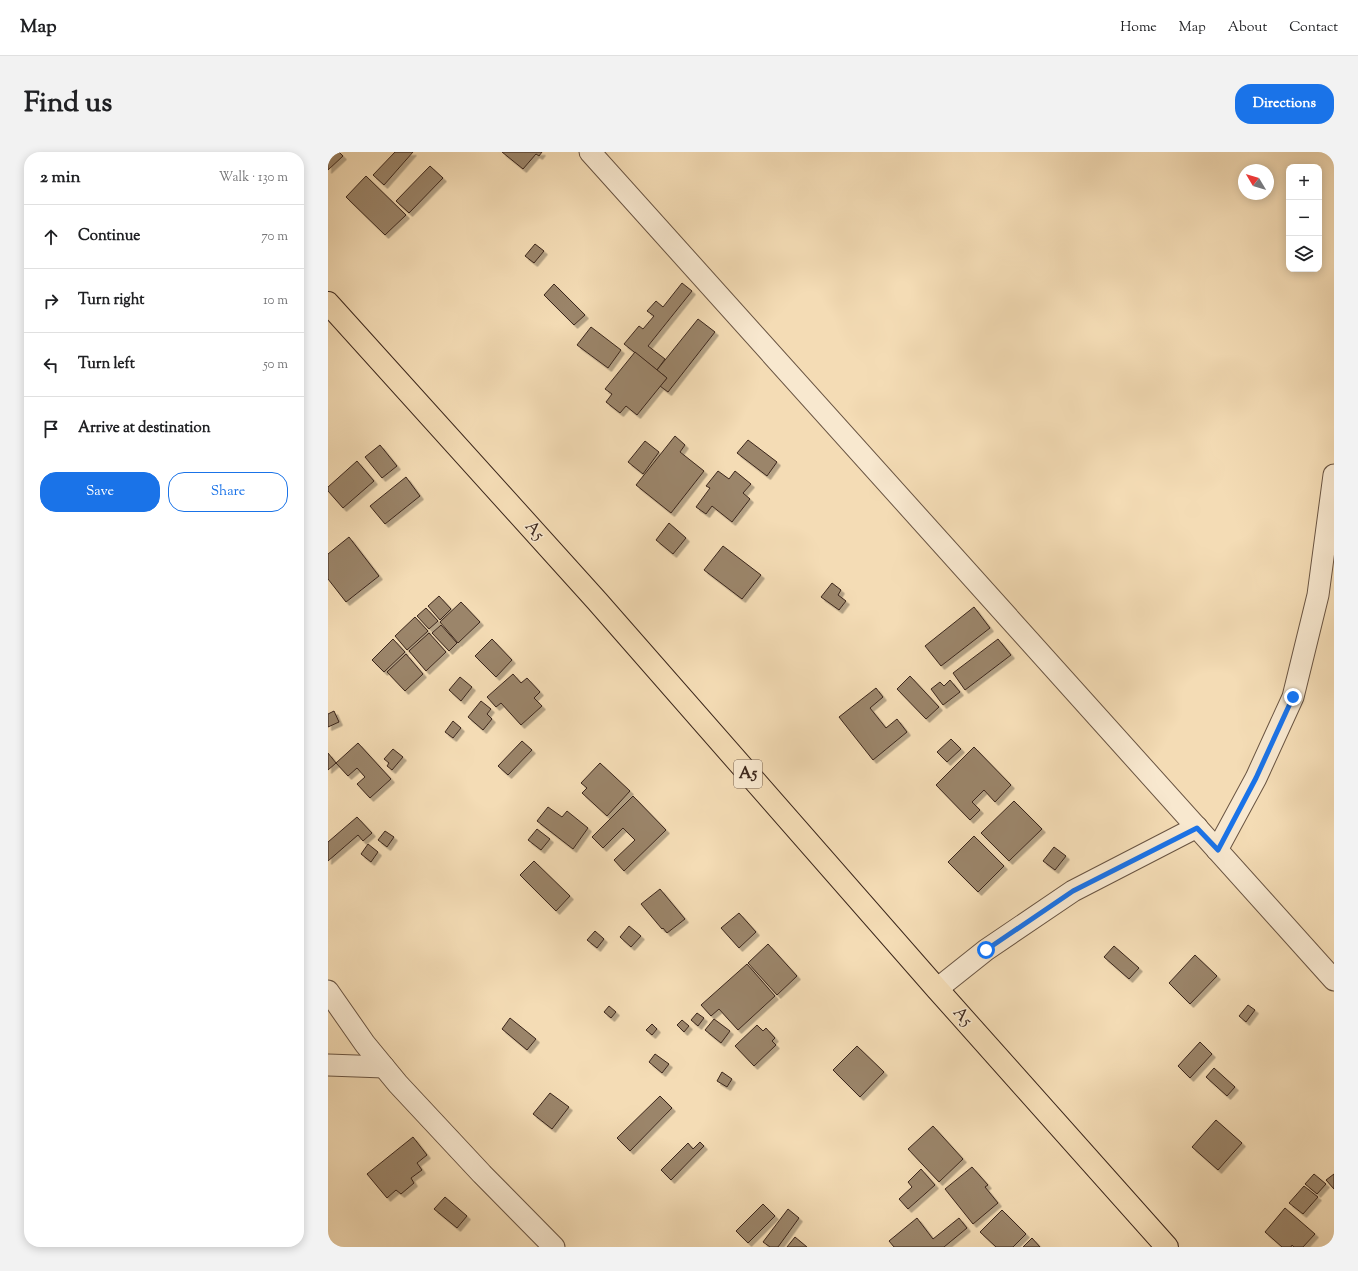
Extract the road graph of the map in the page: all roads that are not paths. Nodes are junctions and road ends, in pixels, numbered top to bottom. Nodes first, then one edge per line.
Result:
1 (590, 152) edge
2 (328, 302) edge
3 (1334, 475) edge
4 (1197, 828) junction
5 (1218, 850) junction
6 (1334, 980) edge
7 (937, 989) junction
8 (328, 991) edge
9 (328, 1065) edge
10 (384, 1066) junction
11 (554, 1247) edge
12 (1167, 1247) edge

1 - 4 street
2 - 7 highway, A5 / A5
3 - 5 street
4 - 5 street
4 - 7 street
5 - 6 street
7 - 12 highway, A5 / A5
8 - 10 street
9 - 10 street
10 - 11 street

